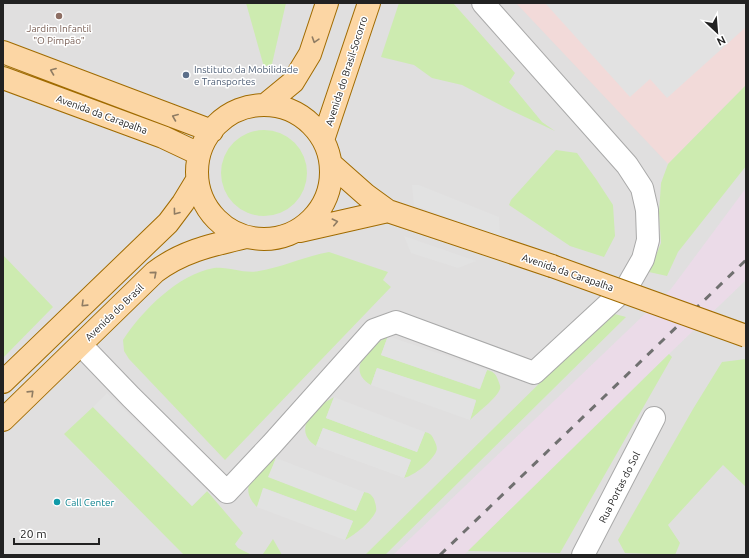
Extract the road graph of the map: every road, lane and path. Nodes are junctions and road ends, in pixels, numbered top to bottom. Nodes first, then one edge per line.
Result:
1 (327, 3) edge
2 (369, 3) edge
3 (483, 3) edge
4 (3, 52) edge
5 (3, 78) edge
6 (265, 105) junction
7 (212, 131) junction
8 (323, 140) junction
9 (200, 154) junction
10 (331, 164) junction
11 (197, 180) junction
12 (388, 211) junction
13 (297, 231) junction
14 (246, 237) junction
15 (746, 336) edge
16 (81, 344) junction
17 (3, 382) edge
18 (654, 418) dead end
19 (3, 420) edge
20 (583, 555) edge

1 -> 6 main road
2 - 8 main road, Avenida do Brasil-Socorro
3 - 16 street
7 -> 4 main road
5 - 9 main road, Avenida da Carapalha
6 - 7 main road
6 - 8 main road
7 - 9 main road
8 - 10 main road
9 - 11 main road
10 - 12 main road, Avenida da Carapalha
10 - 13 main road
11 - 14 main road
11 -> 17 main road
13 -> 12 main road
12 - 15 main road, Avenida da Carapalha, bridge
13 - 14 main road
16 -> 14 main road, Avenida do Brasil
19 -> 16 main road, Avenida do Brasil
18 - 20 street, Rua Portas do Sol

